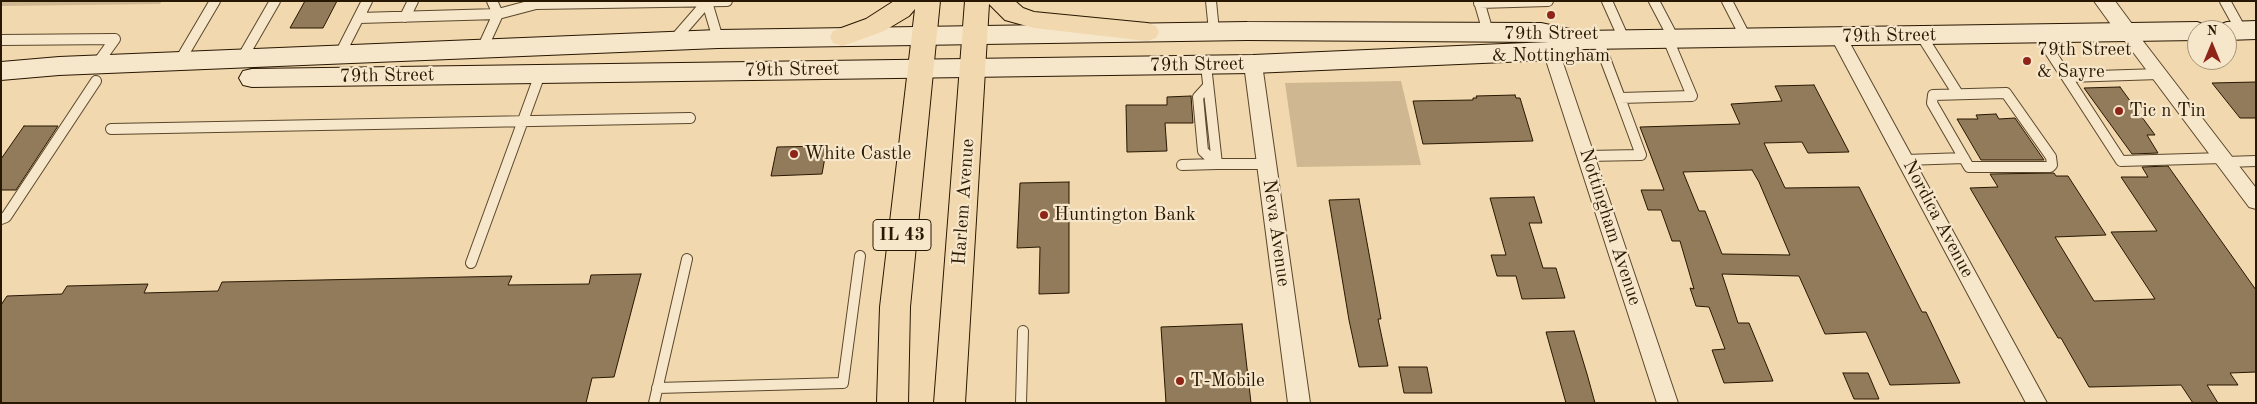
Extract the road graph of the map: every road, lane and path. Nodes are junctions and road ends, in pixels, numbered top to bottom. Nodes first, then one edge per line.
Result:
1 (215, 1) edge
2 (275, 1) edge
3 (368, 1) edge
4 (413, 1) edge
5 (492, 1) edge
6 (727, 1) edge
7 (909, 1) edge
8 (928, 1) edge
9 (977, 1) edge
10 (999, 1) edge
11 (1211, 1) edge
12 (1548, 1) edge
13 (1607, 1) edge
14 (1654, 1) edge
15 (1727, 1) edge
16 (2104, 1) edge
17 (2225, 1) edge
18 (638, 2) edge
19 (707, 2) edge
20 (1479, 2) edge
21 (536, 3) edge
22 (498, 14) junction
23 (405, 17) junction
24 (358, 18) junction
25 (2241, 30) edge
26 (1214, 31) junction
27 (2187, 31) edge
28 (1148, 32) junction
29 (1488, 32) junction
30 (2126, 32) junction
31 (2038, 33) junction
32 (975, 35) junction
33 (1921, 35) junction
34 (924, 36) junction
35 (1838, 36) junction
36 (842, 37) junction
37 (718, 38) junction
38 (1746, 38) junction
39 (1671, 39) junction
40 (1, 40) edge
41 (674, 40) junction
42 (1589, 40) junction
43 (1624, 40) junction
44 (482, 49) junction
45 (1551, 51) junction
46 (339, 56) junction
47 (241, 60) junction
48 (179, 62) junction
49 (1254, 64) junction
50 (920, 68) junction
51 (973, 68) junction
52 (1, 71) edge
53 (97, 73) junction
54 (540, 74) junction
55 (2159, 74) junction
56 (1207, 75) junction
57 (2067, 77) junction
58 (1, 82) edge
59 (1958, 94) junction
60 (1620, 98) junction
61 (690, 118) dead end
62 (523, 121) junction
63 (111, 128) dead end
64 (1586, 156) junction
65 (1964, 158) junction
66 (1906, 160) junction
67 (2224, 160) junction
68 (2256, 161) edge
69 (1217, 164) junction
70 (1267, 164) junction
71 (1182, 165) dead end
72 (2256, 202) edge
73 (1, 220) edge
74 (860, 256) dead end
75 (687, 259) dead end
76 (471, 263) dead end
77 (1023, 331) dead end
78 (657, 388) junction
79 (654, 403) edge
80 (892, 403) edge
81 (949, 403) edge
82 (1021, 403) edge
83 (1299, 403) edge
84 (1668, 403) edge
85 (2037, 403) edge

1 - 48 lane
2 - 47 lane
3 - 24 lane
4 - 23 lane
5 - 22 lane
6 - 19 lane
7 - 36 main road
8 - 34 main road, IL 43
9 - 32 main road, Harlem Avenue
10 - 28 main road
11 - 26 lane
12 - 20 lane
13 - 43 lane
14 - 39 lane
15 - 38 lane
16 - 30 street
17 - 25 lane
18 - 19 lane
18 - 21 lane
19 - 37 lane
19 - 41 lane
20 - 29 lane
21 - 22 lane
22 - 23 lane
22 - 44 lane
23 - 24 lane
24 - 46 lane
26 - 28 main road, 79th Street
26 - 29 main road, 79th Street
27 - 30 main road, 79th Street
28 - 32 main road, 79th Street
29 - 42 main road, 79th Street
30 - 31 main road, 79th Street
30 - 55 street
31 - 33 main road, 79th Street
31 - 57 lane
32 - 34 main road, 79th Street
32 - 51 main road, Harlem Avenue
33 - 35 main road, 79th Street
33 - 59 lane
34 - 36 main road, 79th Street
34 - 50 main road, IL 43
35 - 38 main road, 79th Street
35 - 66 street, Nordica Avenue
36 - 37 main road, 79th Street
37 - 41 main road, 79th Street
38 - 39 main road, 79th Street
39 - 43 main road, 79th Street
39 - 60 lane
40 - 53 lane
41 - 44 main road, 79th Street
42 - 43 main road, 79th Street
42 - 45 main road, 79th Street
42 - 60 lane
44 - 46 main road, 79th Street
45 - 49 main road, 79th Street
45 - 64 street, Nottingham Avenue
46 - 47 main road, 79th Street
47 - 48 main road, 79th Street
48 - 53 main road, 79th Street
49 - 56 main road, 79th Street
49 - 70 street, Neva Avenue
50 - 51 main road, 79th Street
50 - 54 main road, 79th Street
50 - 80 main road, IL 43
51 - 56 main road, 79th Street
51 - 81 main road, Harlem Avenue
52 - 53 main road, 79th Street
53 - 54 main road, 79th Street
53 - 58 main road, 79th Street
53 - 73 lane
54 - 62 lane
55 - 57 lane
55 - 67 street
56 - 69 lane
57 - 67 lane
59 - 65 lane
59 - 65 lane
60 - 64 lane
61 - 62 lane
62 - 63 lane
62 - 76 lane
64 - 84 street, Nottingham Avenue
65 - 66 lane
66 - 85 street, Nordica Avenue
67 - 68 lane
67 - 72 street
69 - 70 lane
69 - 71 lane
70 - 83 street, Neva Avenue
74 - 78 lane
75 - 78 lane
77 - 82 lane
78 - 79 lane

